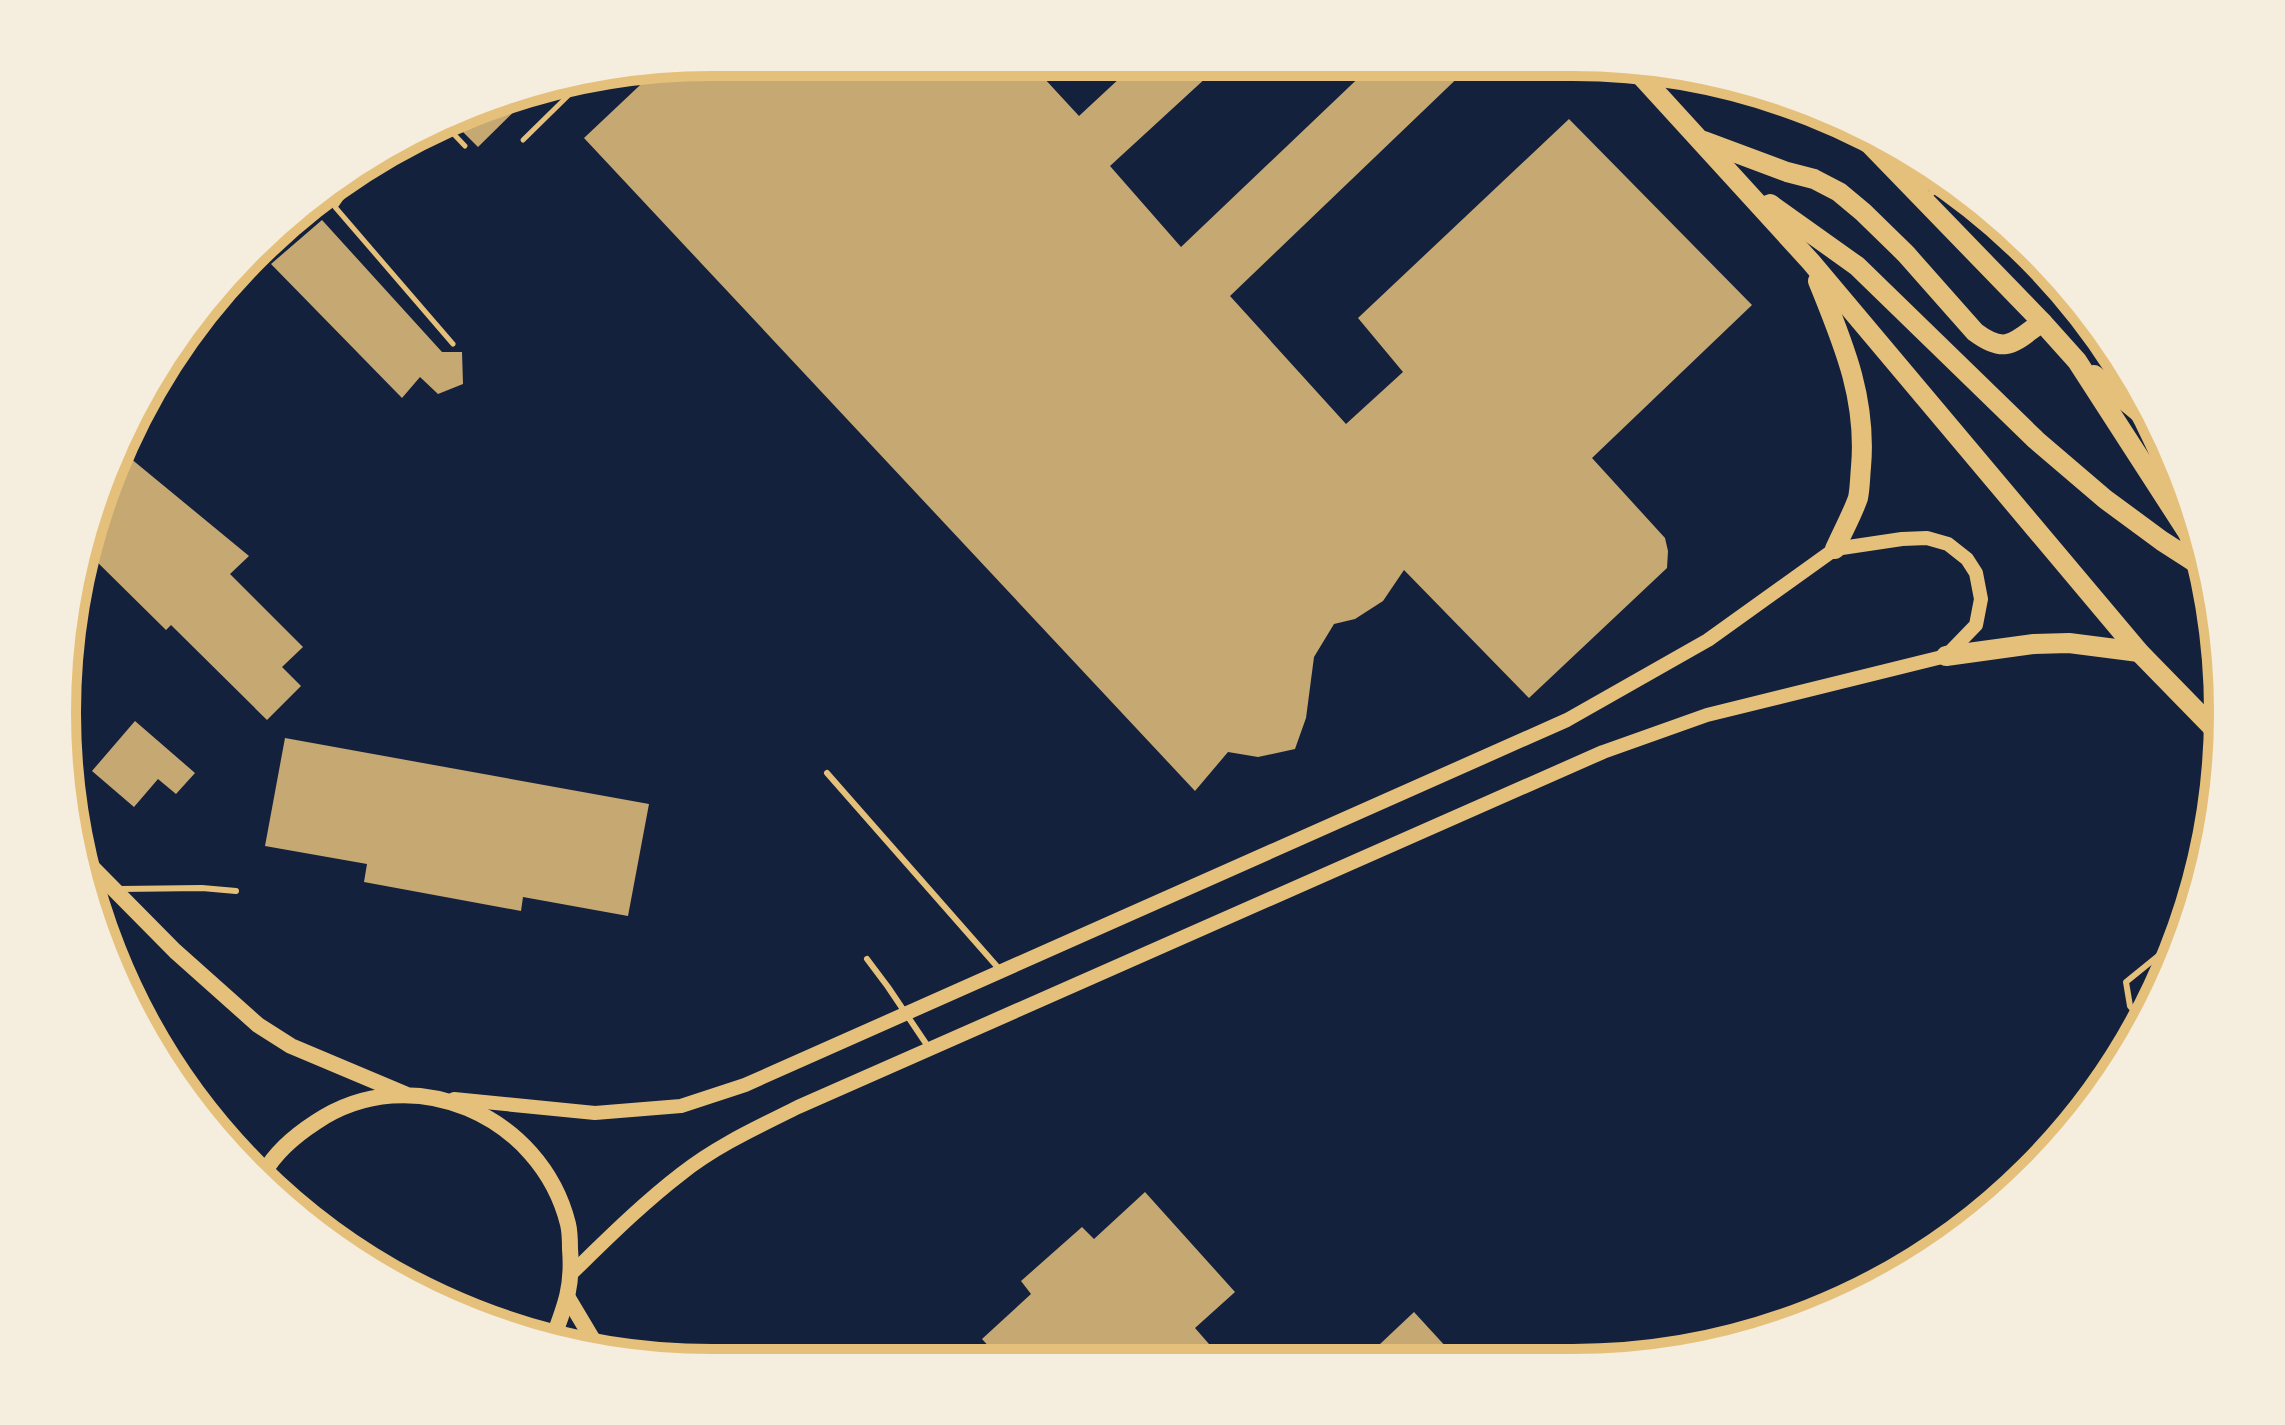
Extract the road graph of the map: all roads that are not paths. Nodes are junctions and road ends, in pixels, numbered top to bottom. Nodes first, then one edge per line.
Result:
1 (1645, 80) edge
2 (1701, 139) junction
3 (1881, 156) edge
4 (1741, 183) junction
5 (1935, 190) edge
6 (1924, 201) junction
7 (1811, 262) junction
8 (2042, 322) junction
9 (2077, 361) junction
10 (2129, 404) edge
11 (2178, 517) edge
12 (1835, 549) junction
13 (2190, 559) edge
14 (2139, 652) junction
15 (1946, 656) junction
16 (2209, 723) edge
17 (827, 773) dead end
18 (97, 872) edge
19 (113, 889) junction
20 (236, 891) dead end
21 (2162, 953) edge
22 (867, 959) dead end
23 (1001, 971) junction
24 (2134, 1011) edge
25 (907, 1013) junction
26 (930, 1049) junction
27 (407, 1095) junction
28 (437, 1098) junction
29 (268, 1168) edge
30 (572, 1273) junction
31 (568, 1298) junction
32 (556, 1329) edge
33 (592, 1338) edge

1 - 2 main road
2 - 4 main road
2 - 8 main road
3 - 6 main road
4 - 7 main road
4 - 13 main road
5 - 6 lane
6 - 8 main road
7 - 12 main road
7 - 14 main road
8 - 9 main road
9 - 10 main road
9 - 11 main road
12 - 15 street
12 - 23 street
14 - 15 main road
14 - 16 main road
15 - 26 street
17 - 23 lane
18 - 19 main road
19 - 20 lane
19 - 27 main road
21 - 24 lane
22 - 25 lane
23 - 25 street
25 - 26 lane
25 - 28 street
26 - 30 street
27 - 28 main road
27 - 29 main road
28 - 30 main road
30 - 31 main road
31 - 32 main road
31 - 33 main road

